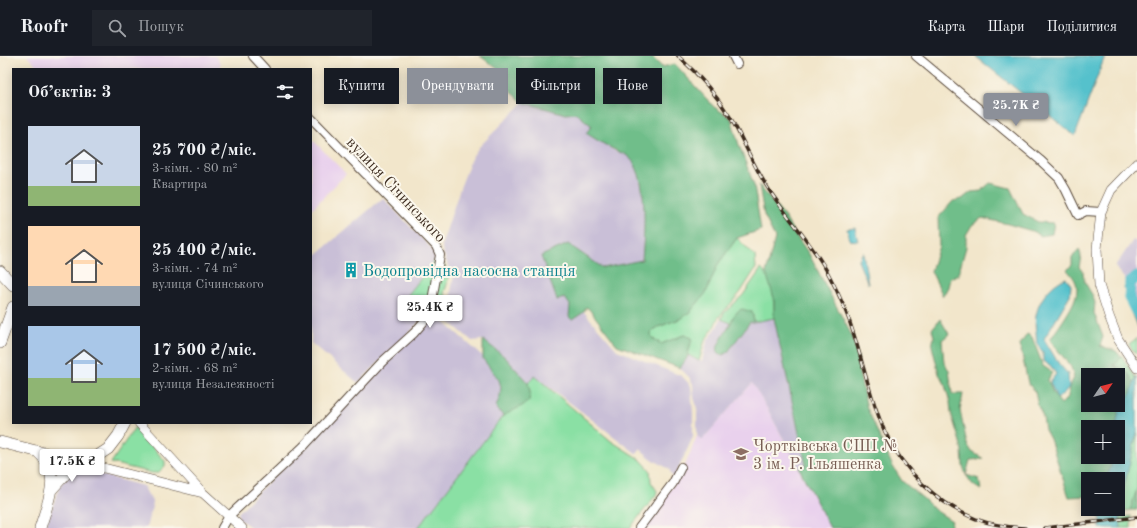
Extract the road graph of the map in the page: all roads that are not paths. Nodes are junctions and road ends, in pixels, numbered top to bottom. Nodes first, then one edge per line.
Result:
1 (253, 56) edge
2 (733, 56) edge
3 (916, 56) edge
4 (737, 64) dead end
5 (264, 68) edge
6 (312, 119) edge
7 (1137, 163) edge
8 (1101, 212) junction
9 (0, 270) edge
10 (12, 284) edge
11 (12, 310) edge
12 (0, 343) edge
13 (1137, 368) edge
14 (124, 424) edge
15 (140, 424) edge
16 (0, 442) edge
17 (37, 450) junction
18 (84, 463) junction
19 (681, 467) dead end
20 (51, 490) junction
21 (204, 493) junction
22 (229, 516) junction
23 (40, 528) edge
24 (222, 528) edge
25 (242, 528) edge
26 (639, 528) edge

1 - 5 street
2 - 4 street
3 - 8 street
6 - 22 street, вулиця Січинського
7 - 8 street
8 - 13 street
9 - 10 main road
11 - 12 main road
14 - 18 main road
15 - 21 street
16 - 17 main road
17 - 18 main road
17 - 20 main road
18 - 20 main road
18 - 21 street
19 - 26 street
20 - 23 main road
21 - 22 street
22 - 24 street, вулиця Січинського
22 - 25 street

